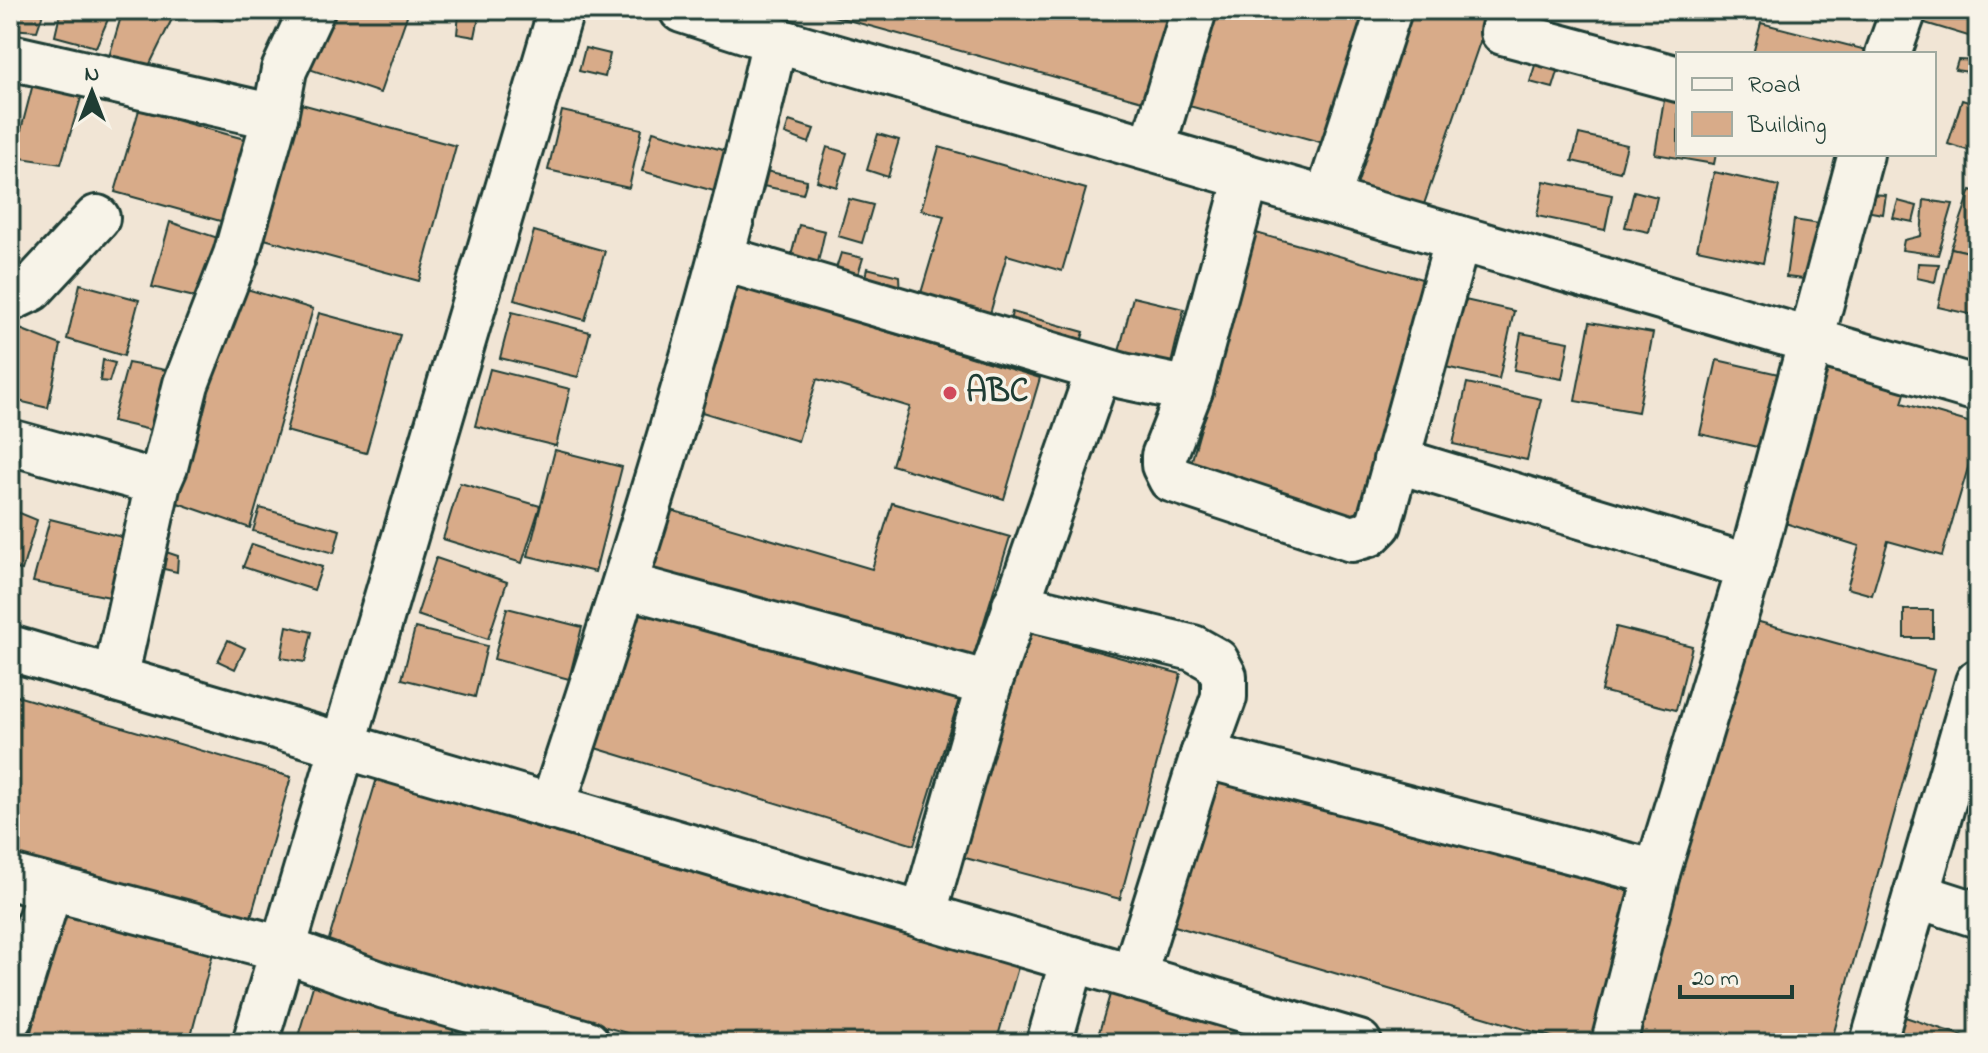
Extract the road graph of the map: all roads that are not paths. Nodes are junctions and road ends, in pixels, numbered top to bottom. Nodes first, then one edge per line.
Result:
1 (312, 10) edge
2 (561, 10) edge
3 (682, 10) edge
4 (1194, 10) edge
5 (1389, 10) edge
6 (1508, 10) edge
7 (1904, 10) edge
8 (788, 31) edge
9 (1889, 52) edge
10 (10, 57) edge
11 (1676, 78) edge
12 (275, 117) junction
13 (1152, 149) junction
14 (1860, 156) edge
15 (1247, 177) junction
16 (1327, 200) junction
17 (97, 218) dead end
18 (1458, 238) junction
19 (721, 258) junction
20 (10, 299) edge
21 (1811, 340) junction
22 (1099, 369) junction
23 (1978, 389) edge
24 (1190, 390) junction
25 (10, 442) edge
26 (1396, 460) junction
27 (158, 483) junction
28 (1750, 567) junction
29 (625, 585) junction
30 (1015, 605) junction
31 (10, 648) edge
32 (115, 679) junction
33 (1978, 682) edge
34 (989, 684) junction
35 (343, 746) junction
36 (1203, 755) junction
37 (552, 807) junction
38 (1657, 873) junction
39 (30, 882) edge
40 (1916, 895) junction
41 (1978, 915) edge
42 (923, 916) junction
43 (283, 949) junction
44 (1073, 959) junction
45 (1133, 977) junction
46 (10, 1017) edge
47 (470, 1027) edge
48 (255, 1043) edge
49 (587, 1043) edge
50 (1049, 1043) edge
51 (1359, 1043) edge
52 (1614, 1043) edge
53 (1873, 1043) edge

1 - 12 street
2 - 35 street
3 - 8 street
4 - 13 street
5 - 16 street
6 - 11 street
7 - 9 street
8 - 13 street
8 - 19 street
10 - 12 street
12 - 27 street
13 - 15 street
14 - 21 street
15 - 16 street
15 - 24 street
16 - 18 street
17 - 20 street
18 - 21 street
18 - 26 street
19 - 22 street
19 - 29 street
21 - 23 street
21 - 28 street
22 - 24 street
22 - 30 street
24 - 26 street
25 - 27 street
26 - 28 street
27 - 32 street
28 - 38 street
29 - 34 street
29 - 37 street
30 - 34 street
30 - 36 street
31 - 32 street
32 - 35 street
33 - 40 street
34 - 42 street
35 - 37 street
35 - 43 street
36 - 38 street
36 - 45 street
37 - 42 street
38 - 52 street
39 - 43 street
39 - 46 street
40 - 41 street
40 - 53 street
42 - 44 street
43 - 47 street
43 - 48 street
44 - 45 street
44 - 50 street
45 - 51 street
47 - 49 street

